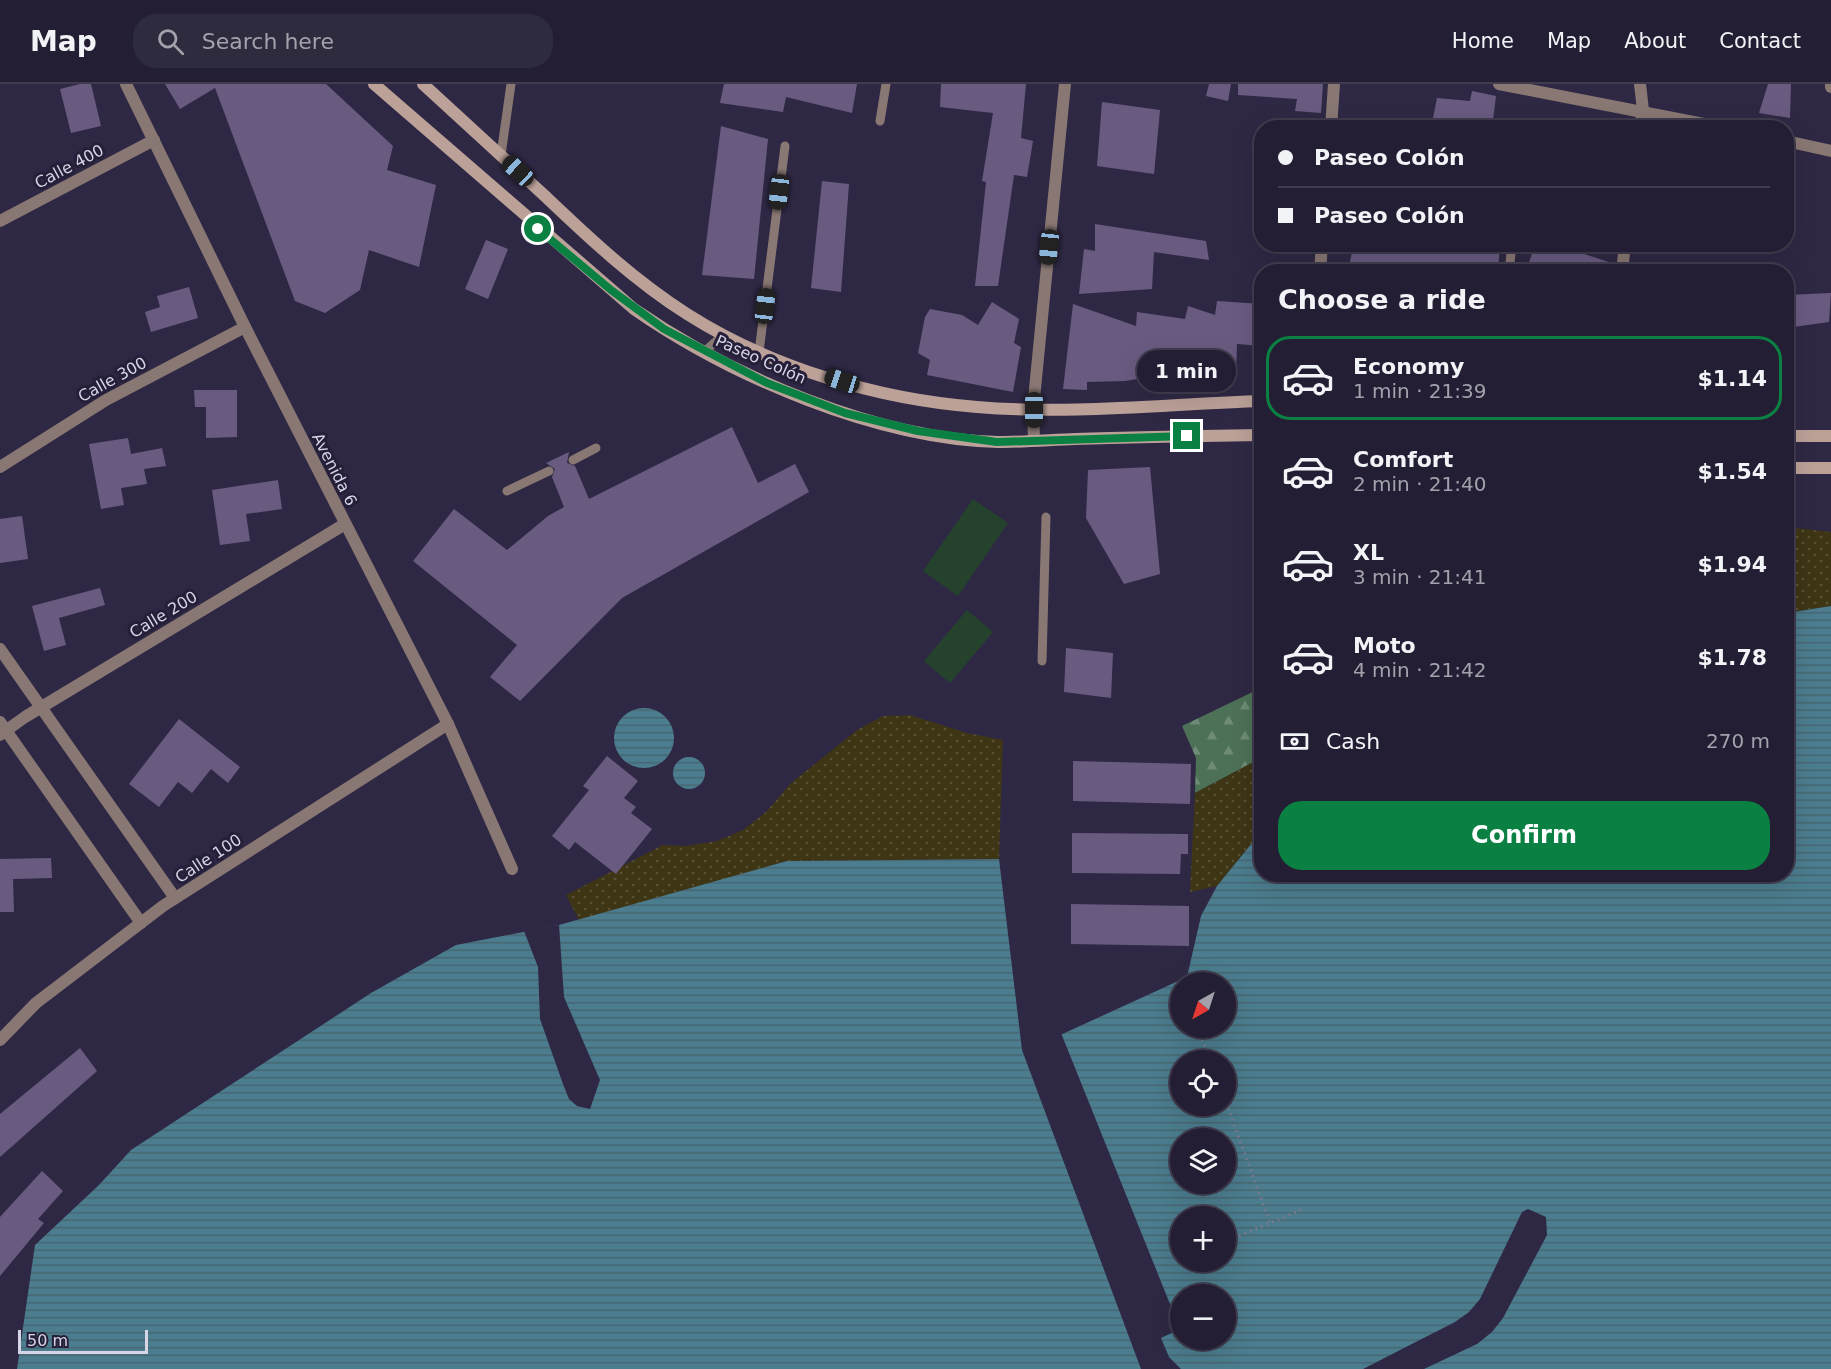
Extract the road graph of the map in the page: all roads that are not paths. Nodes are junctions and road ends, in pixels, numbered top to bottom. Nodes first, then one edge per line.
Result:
1 (126, 84) edge
2 (374, 84) edge
3 (423, 84) edge
4 (511, 84) edge
5 (886, 84) edge
6 (1065, 84) edge
7 (1334, 84) edge
8 (1499, 84) edge
9 (1640, 84) edge
10 (1643, 110) junction
11 (1332, 120) edge
12 (1641, 120) edge
13 (1688, 120) edge
14 (880, 121) dead end
15 (154, 140) junction
16 (1794, 143) edge
17 (785, 146) dead end
18 (1831, 151) edge
19 (501, 155) junction
20 (0, 221) edge
21 (245, 327) junction
22 (723, 335) junction
23 (704, 352) junction
24 (759, 352) junction
25 (1254, 400) edge
26 (1034, 410) junction
27 (1254, 435) edge
28 (1794, 436) edge
29 (1831, 436) edge
30 (1034, 440) junction
31 (596, 448) dead end
32 (573, 460) dead end
33 (0, 467) edge
34 (1794, 468) edge
35 (1831, 468) edge
36 (549, 471) dead end
37 (507, 491) dead end
38 (1046, 517) dead end
39 (345, 524) junction
40 (0, 649) edge
41 (1042, 661) dead end
42 (41, 707) junction
43 (448, 724) junction
44 (2, 729) edge
45 (512, 869) dead end
46 (175, 898) junction
47 (141, 922) junction
48 (0, 1040) edge

1 - 15 street, Avenida 6
2 - 23 street, Paseo Colón
3 - 19 street, Paseo Colón
4 - 19 lane
5 - 14 lane
6 - 26 street
7 - 11 street
8 - 10 street
9 - 10 street
10 - 12 street
10 - 13 street
15 - 20 street, Calle 400
15 - 21 street, Avenida 6
16 - 18 street
17 - 24 lane
19 - 22 street, Paseo Colón
21 - 33 street, Calle 300
21 - 39 street, Avenida 6
22 - 23 lane
22 - 24 street, Paseo Colón
23 - 30 street, Paseo Colón
24 - 26 street, Paseo Colón
25 - 26 street, Paseo Colón
26 - 30 street
27 - 30 street, Paseo Colón
28 - 29 street
31 - 32 lane
34 - 35 street
36 - 37 lane
38 - 41 lane
39 - 42 street, Calle 200
39 - 43 street, Avenida 6
40 - 42 street
42 - 44 street, Calle 200
42 - 46 street
43 - 45 street, Avenida 6
43 - 46 street, Calle 100
44 - 47 street
46 - 47 street, Calle 100
47 - 48 street, Calle 100

